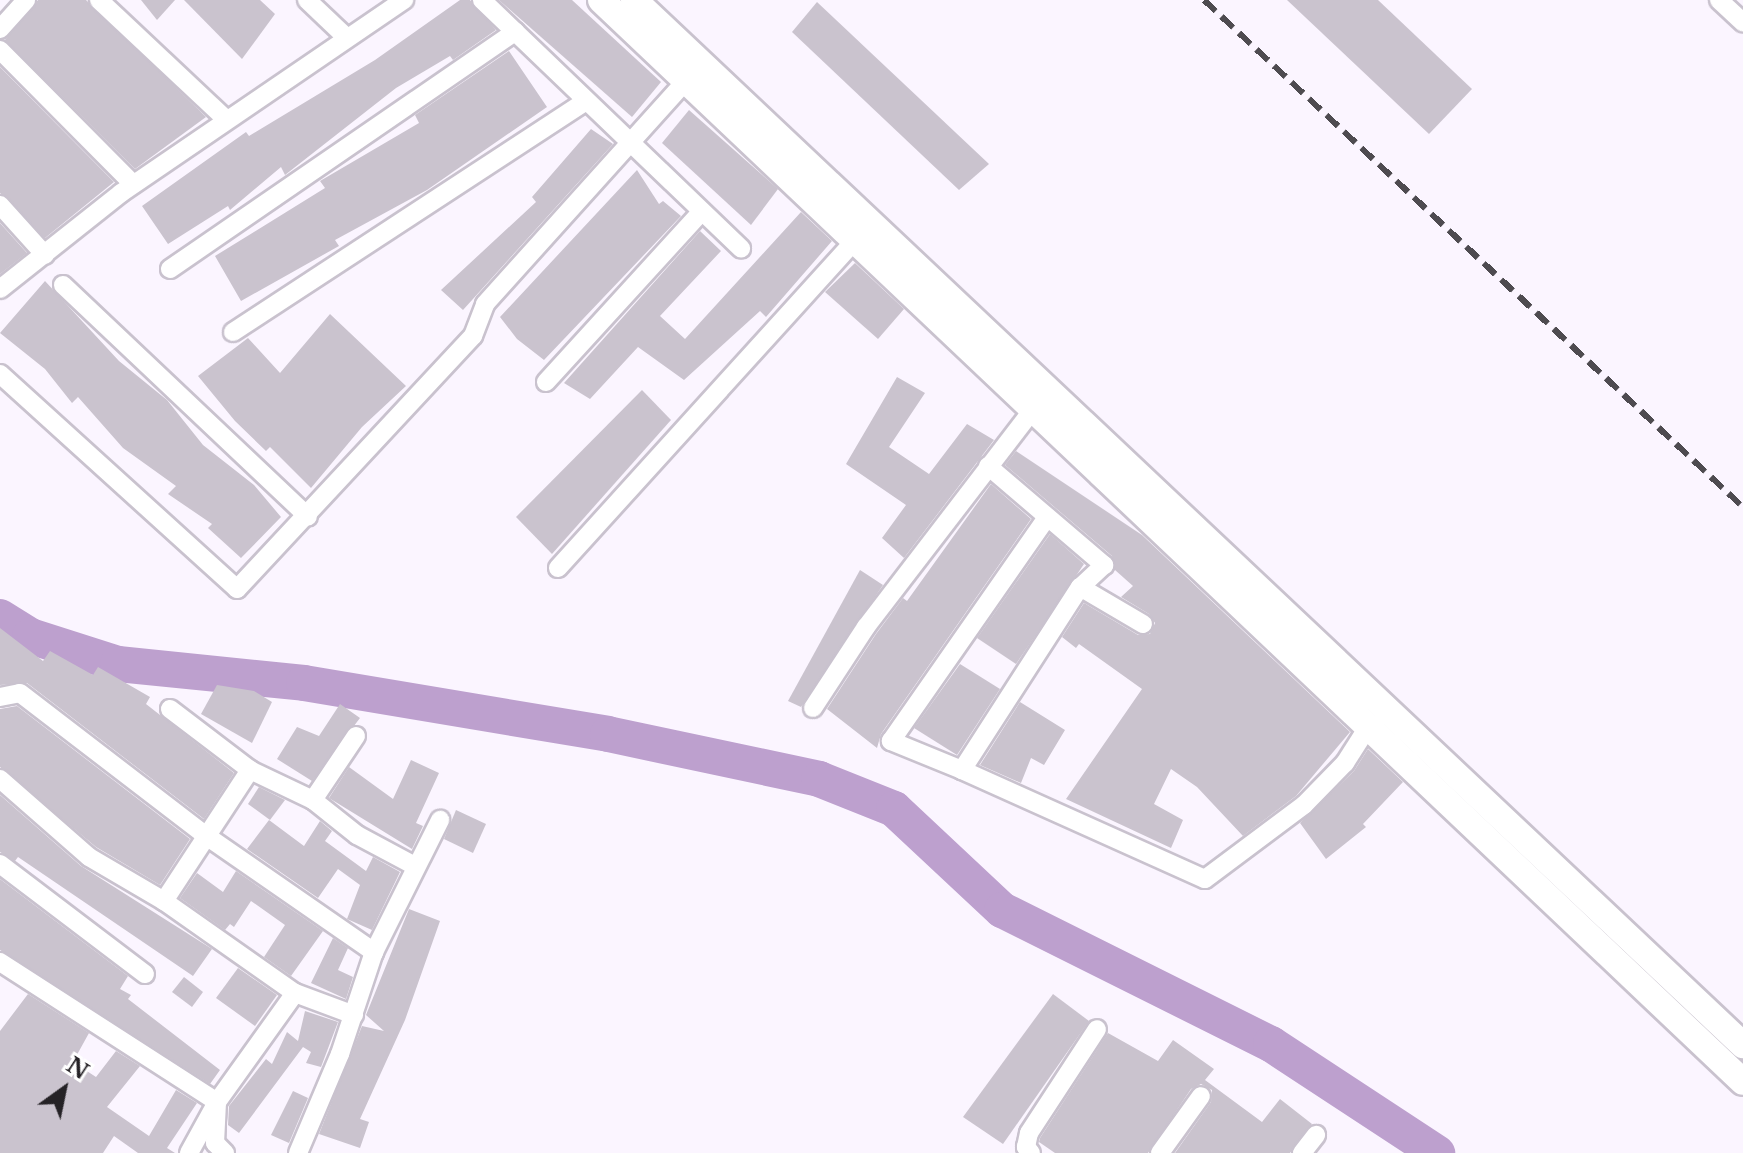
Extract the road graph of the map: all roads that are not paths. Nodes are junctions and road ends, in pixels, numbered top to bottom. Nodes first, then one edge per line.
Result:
1 (26, 0) edge
2 (99, 0) edge
3 (307, 0) edge
4 (404, 0) edge
5 (482, 0) edge
6 (601, 0) edge
7 (634, 0) edge
8 (1719, 0) edge
9 (1743, 22) edge
10 (0, 29) edge
11 (515, 32) junction
12 (346, 37) junction
13 (0, 50) edge
14 (686, 81) junction
15 (584, 102) junction
16 (227, 120) junction
17 (628, 145) junction
18 (133, 184) junction
19 (0, 205) edge
20 (701, 212) junction
21 (855, 241) junction
22 (741, 248) dead end
23 (45, 255) junction
24 (170, 269) dead end
25 (63, 285) dead end
26 (0, 289) edge
27 (233, 332) dead end
28 (0, 374) edge
29 (546, 382) dead end
30 (1033, 409) junction
31 (988, 466) junction
32 (308, 517) junction
33 (1047, 517) junction
34 (558, 568) dead end
35 (1080, 587) junction
36 (1143, 624) dead end
37 (0, 697) edge
38 (813, 708) dead end
39 (170, 709) dead end
40 (1368, 727) junction
41 (356, 736) dead end
42 (250, 770) junction
43 (962, 770) junction
44 (0, 779) edge
45 (313, 800) junction
46 (440, 820) dead end
47 (205, 835) junction
48 (0, 864) edge
49 (415, 866) junction
50 (164, 901) junction
51 (374, 952) junction
52 (0, 962) edge
53 (145, 974) dead end
54 (295, 993) junction
55 (354, 1015) junction
56 (1097, 1029) dead end
57 (1743, 1045) edge
58 (1743, 1082) edge
59 (1201, 1096) dead end
60 (217, 1102) junction
61 (1316, 1135) dead end
62 (189, 1153) edge
63 (225, 1153) edge
64 (298, 1153) edge
65 (1031, 1153) edge
66 (1160, 1153) edge
67 (1302, 1153) edge

1 - 10 street
2 - 16 street
3 - 12 street
4 - 12 street
5 - 11 street
6 - 14 street
7 - 57 street
8 - 9 street
11 - 15 street
11 - 24 street
12 - 16 street
13 - 18 street
14 - 17 street
14 - 21 street
15 - 17 street
15 - 27 street
16 - 18 street
17 - 20 street
17 - 32 street
18 - 23 street
19 - 23 street
20 - 22 street
20 - 29 street
21 - 30 street
21 - 34 street
23 - 26 street
25 - 32 street
28 - 32 street
30 - 31 street
30 - 40 street
31 - 33 street
31 - 38 street
33 - 35 street
33 - 43 street
35 - 36 street
35 - 43 street
37 - 47 street
39 - 42 street
40 - 43 street
40 - 58 street
41 - 45 street
42 - 45 street
42 - 47 street
44 - 50 street
45 - 49 street
46 - 49 street
47 - 50 street
47 - 51 street
48 - 53 street
49 - 51 street
50 - 54 street
51 - 55 street
52 - 60 street
54 - 55 street
54 - 60 street
55 - 64 street
56 - 65 street
59 - 66 street
60 - 62 street
60 - 63 street
61 - 67 street

